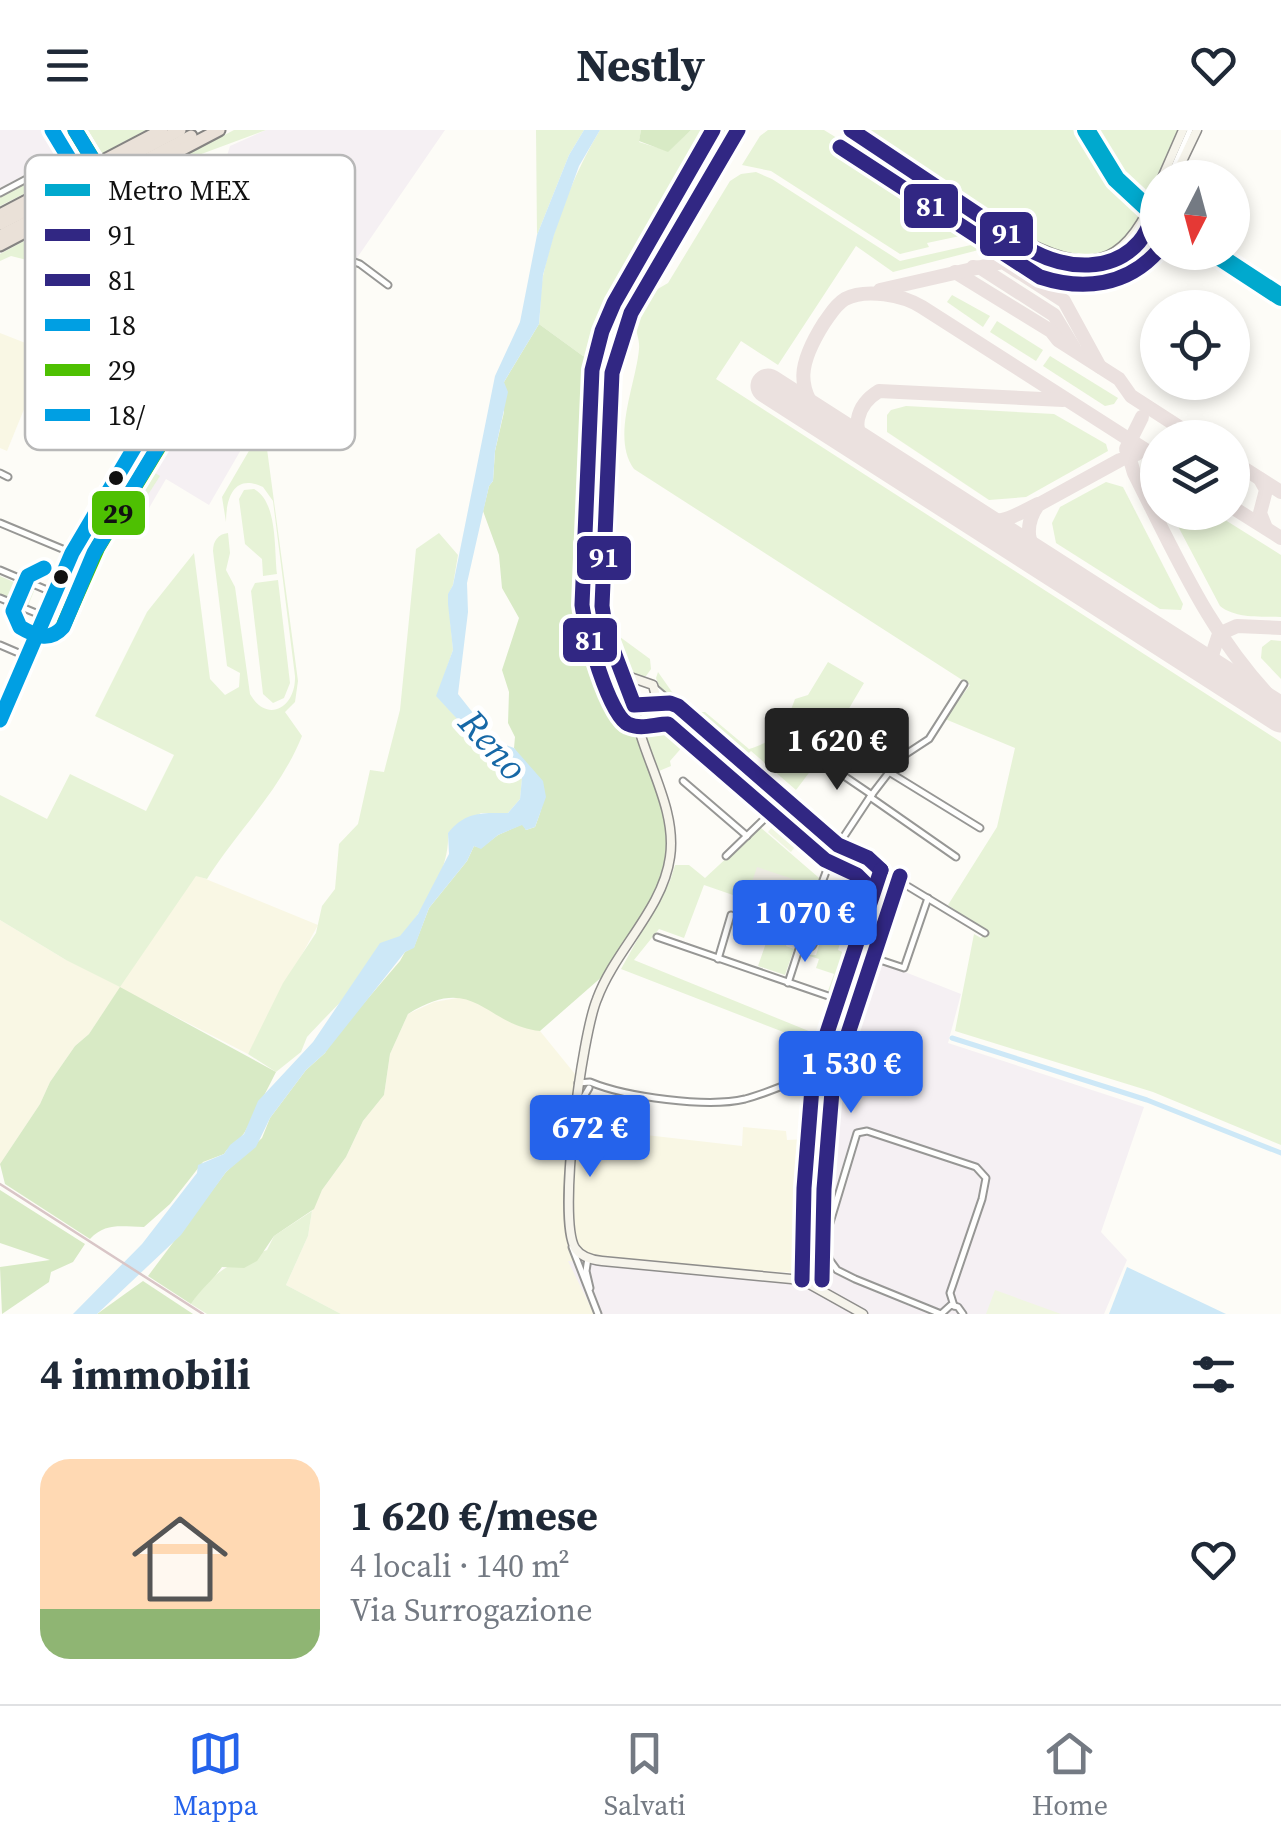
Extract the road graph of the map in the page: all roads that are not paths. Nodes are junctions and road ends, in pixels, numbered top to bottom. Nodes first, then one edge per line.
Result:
1 (52, 130) edge
2 (162, 130) edge
3 (180, 130) edge
4 (202, 130) edge
5 (219, 130) edge
6 (738, 130) edge
7 (851, 130) edge
8 (1186, 130) edge
9 (1198, 130) edge
10 (67, 155) edge
11 (114, 155) edge
12 (132, 155) edge
13 (154, 155) edge
14 (171, 155) edge
15 (1175, 160) edge
16 (1180, 160) edge
17 (25, 180) edge
18 (0, 193) edge
19 (25, 202) edge
20 (25, 211) edge
21 (0, 215) edge
22 (25, 223) edge
23 (0, 224) edge
24 (1140, 228) edge
25 (1007, 231) junction
26 (25, 232) edge
27 (1140, 235) edge
28 (0, 236) edge
29 (1140, 241) edge
30 (0, 245) edge
31 (1124, 247) junction
32 (355, 262) edge
33 (388, 285) dead end
34 (132, 450) edge
35 (0, 474) edge
36 (8, 477) dead end
37 (0, 522) edge
38 (72, 553) junction
39 (0, 570) edge
40 (54, 592) junction
41 (0, 598) edge
42 (44, 617) junction
43 (0, 645) edge
44 (28, 657) junction
45 (620, 669) junction
46 (639, 680) junction
47 (964, 684) dead end
48 (628, 689) junction
49 (656, 689) junction
50 (672, 702) junction
51 (631, 703) junction
52 (649, 706) junction
53 (0, 720) edge
54 (644, 746) junction
55 (822, 761) dead end
56 (889, 772) junction
57 (684, 781) dead end
58 (871, 796) junction
59 (786, 799) junction
60 (980, 828) dead end
61 (747, 836) junction
62 (838, 844) junction
63 (726, 856) dead end
64 (956, 857) dead end
65 (880, 870) junction
66 (822, 880) dead end
67 (928, 898) junction
68 (731, 914) dead end
69 (985, 932) dead end
70 (657, 937) dead end
71 (801, 943) dead end
72 (854, 951) junction
73 (718, 958) junction
74 (788, 983) junction
75 (837, 999) junction
76 (581, 1059) junction
77 (812, 1075) junction
78 (577, 1084) junction
79 (590, 1085) junction
80 (574, 1127) junction
81 (570, 1230) junction
82 (588, 1258) junction
83 (602, 1262) junction
84 (588, 1278) junction
85 (802, 1280) junction
86 (594, 1306) junction
87 (954, 1306) junction
88 (598, 1314) edge
89 (862, 1314) edge
90 (941, 1314) edge
91 (963, 1314) edge

1 - 10 street
2 - 11 highway
3 - 12 highway
4 - 13 highway
5 - 14 highway
6 - 45 street
7 - 25 street
8 - 15 street
9 - 16 street
17 - 18 street
19 - 21 highway
20 - 23 highway
22 - 28 highway
24 - 31 street
25 - 29 street
25 - 31 street
26 - 30 highway
27 - 31 street
32 - 33 street
34 - 38 street
35 - 36 street
37 - 38 street
38 - 40 street
39 - 40 street
40 - 42 street
41 - 42 street
42 - 44 street
43 - 44 street
44 - 53 street
45 - 46 street
45 - 48 street
46 - 48 street
46 - 49 street
47 - 56 street
48 - 51 street
49 - 50 street
49 - 52 street
50 - 52 street
50 - 59 street
51 - 52 street
51 - 54 street
52 - 54 street
54 - 76 street
55 - 58 street
56 - 58 street
56 - 60 street
57 - 61 street
58 - 62 street
58 - 64 street
59 - 61 street
59 - 62 street
61 - 63 street
62 - 65 street
62 - 66 street
65 - 67 street
65 - 72 street
67 - 69 street
67 - 72 street
68 - 73 street
70 - 73 street
71 - 74 street
72 - 75 street
73 - 74 street
74 - 75 street
75 - 77 street
76 - 78 street
76 - 79 street
77 - 79 street
77 - 85 street
78 - 79 street
78 - 80 street
79 - 80 street
80 - 81 street
81 - 82 street
81 - 86 street
82 - 83 street
82 - 84 street
83 - 84 street
83 - 85 street
84 - 86 street
85 - 89 street
86 - 88 street
87 - 90 street
87 - 90 street
87 - 91 street

